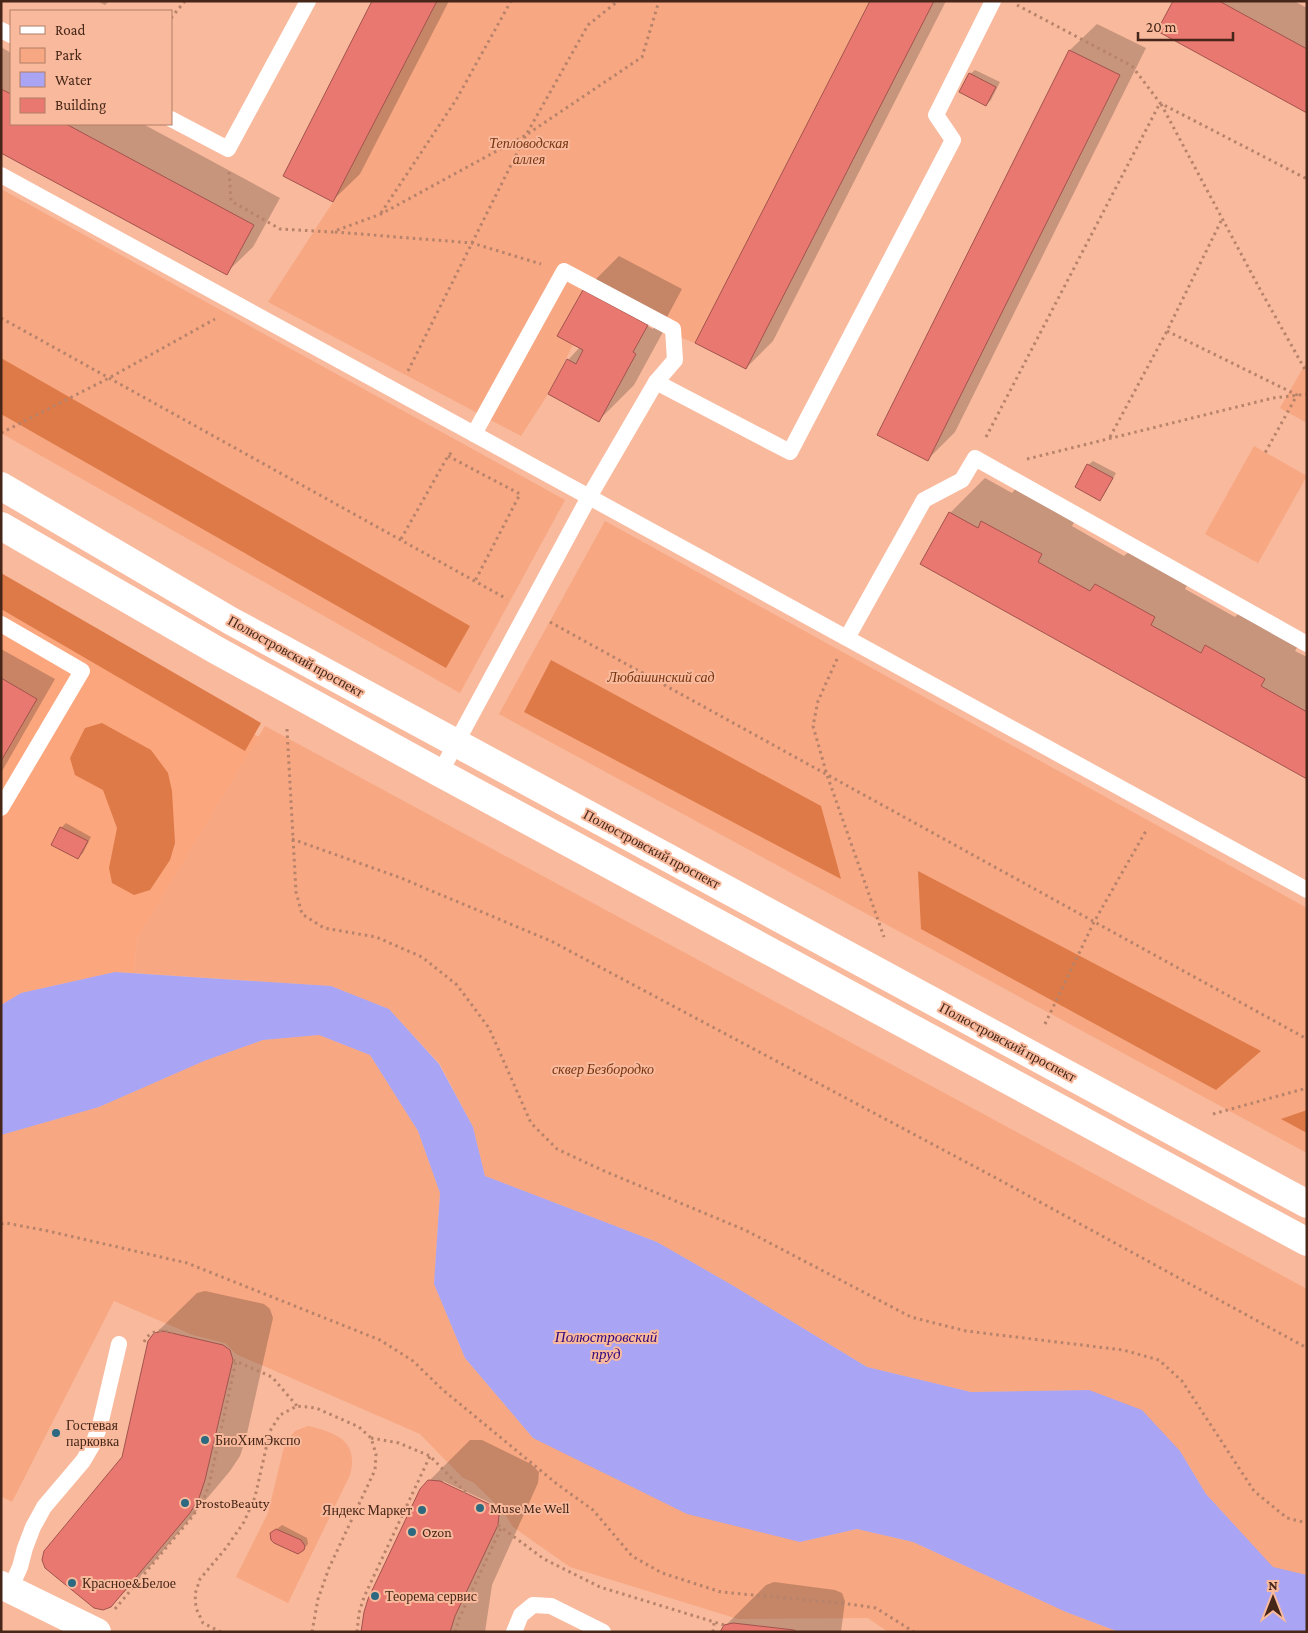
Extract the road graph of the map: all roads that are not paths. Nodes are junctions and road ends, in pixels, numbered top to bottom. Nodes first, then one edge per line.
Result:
1 (308, 1) edge
2 (993, 1) edge
3 (172, 120) edge
4 (1, 175) edge
5 (656, 382) junction
6 (474, 434) junction
7 (1, 486) edge
8 (589, 497) junction
9 (1, 526) edge
10 (1, 624) edge
11 (847, 638) junction
12 (1307, 644) edge
13 (456, 744) junction
14 (440, 773) junction
15 (1, 808) edge
16 (1307, 890) edge
17 (1307, 1204) edge
18 (1307, 1242) edge
19 (119, 1344) dead end
20 (6, 1587) edge
21 (96, 1632) edge
22 (514, 1632) edge
23 (603, 1632) edge

1 - 3 lane
2 - 5 lane
4 - 6 lane
5 - 6 lane
5 - 8 lane
6 - 8 lane
7 - 13 main road, Полюстровский проспект
8 - 11 lane
8 - 13 lane
9 - 14 main road
10 - 15 lane
11 - 12 lane
11 - 16 lane
13 - 14 lane
13 - 17 main road, Полюстровский проспект
14 - 18 main road
19 - 20 lane
20 - 21 main road
22 - 23 lane

